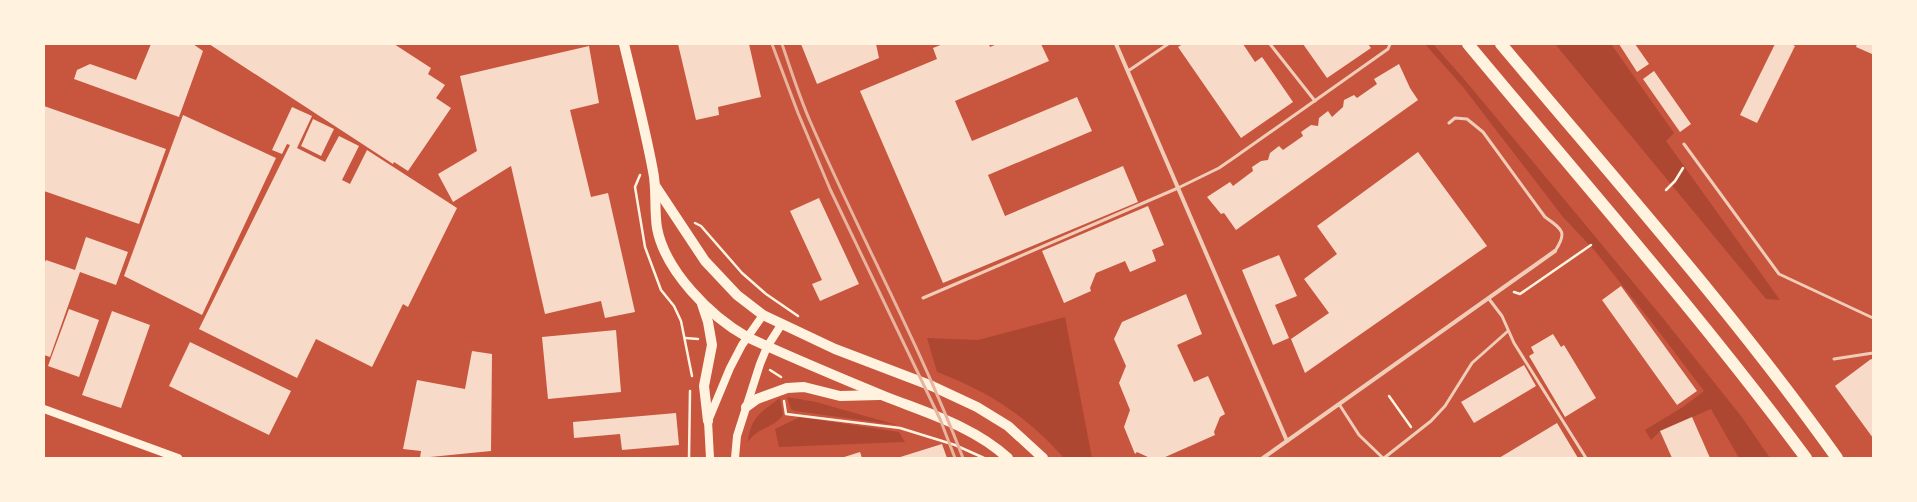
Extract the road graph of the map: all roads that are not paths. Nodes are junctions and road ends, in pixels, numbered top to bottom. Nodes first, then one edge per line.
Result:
1 (624, 44) edge
2 (1116, 44) edge
3 (1168, 44) edge
4 (1270, 44) edge
5 (1390, 44) edge
6 (1468, 44) edge
7 (1501, 44) edge
8 (1128, 71) junction
9 (1315, 101) junction
10 (1449, 122) dead end
11 (1684, 144) dead end
12 (656, 187) junction
13 (1178, 188) junction
14 (1555, 251) joint
15 (923, 298) dead end
16 (1489, 299) junction
17 (700, 300) junction
18 (763, 315) junction
19 (1873, 318) edge
20 (782, 325) junction
21 (1508, 331) junction
22 (747, 338) junction
23 (767, 347) junction
24 (1873, 353) edge
25 (1834, 359) dead end
26 (883, 395) junction
27 (1339, 404) junction
28 (746, 407) junction
29 (44, 409) edge
30 (708, 422) junction
31 (1286, 441) junction
32 (178, 458) edge
33 (710, 458) edge
34 (735, 458) edge
35 (1008, 458) edge
36 (1042, 458) edge
37 (1263, 458) edge
38 (1383, 458) edge
39 (1586, 458) edge
40 (1806, 458) edge
41 (1837, 458) edge

1 - 12 main road
2 - 8 street
3 - 8 lane
4 - 9 lane
5 - 9 lane
6 - 40 highway
7 - 41 highway
8 - 13 street
9 - 13 lane
10 - 14 lane
11 - 19 lane
12 - 17 main road
12 - 18 main road
13 - 15 lane
13 - 31 street
14 - 16 street
16 - 21 lane
16 - 27 street
17 - 22 main road
17 - 30 main road
18 - 20 main road
18 - 22 main road
20 - 23 main road
20 - 36 main road
21 - 38 lane
21 - 39 lane
22 - 23 main road
22 - 30 main road
23 - 26 main road
23 - 28 main road
24 - 25 lane
26 - 28 main road
26 - 35 main road
27 - 31 street
27 - 38 lane
28 - 34 main road
29 - 32 main road
30 - 33 main road
31 - 37 street

